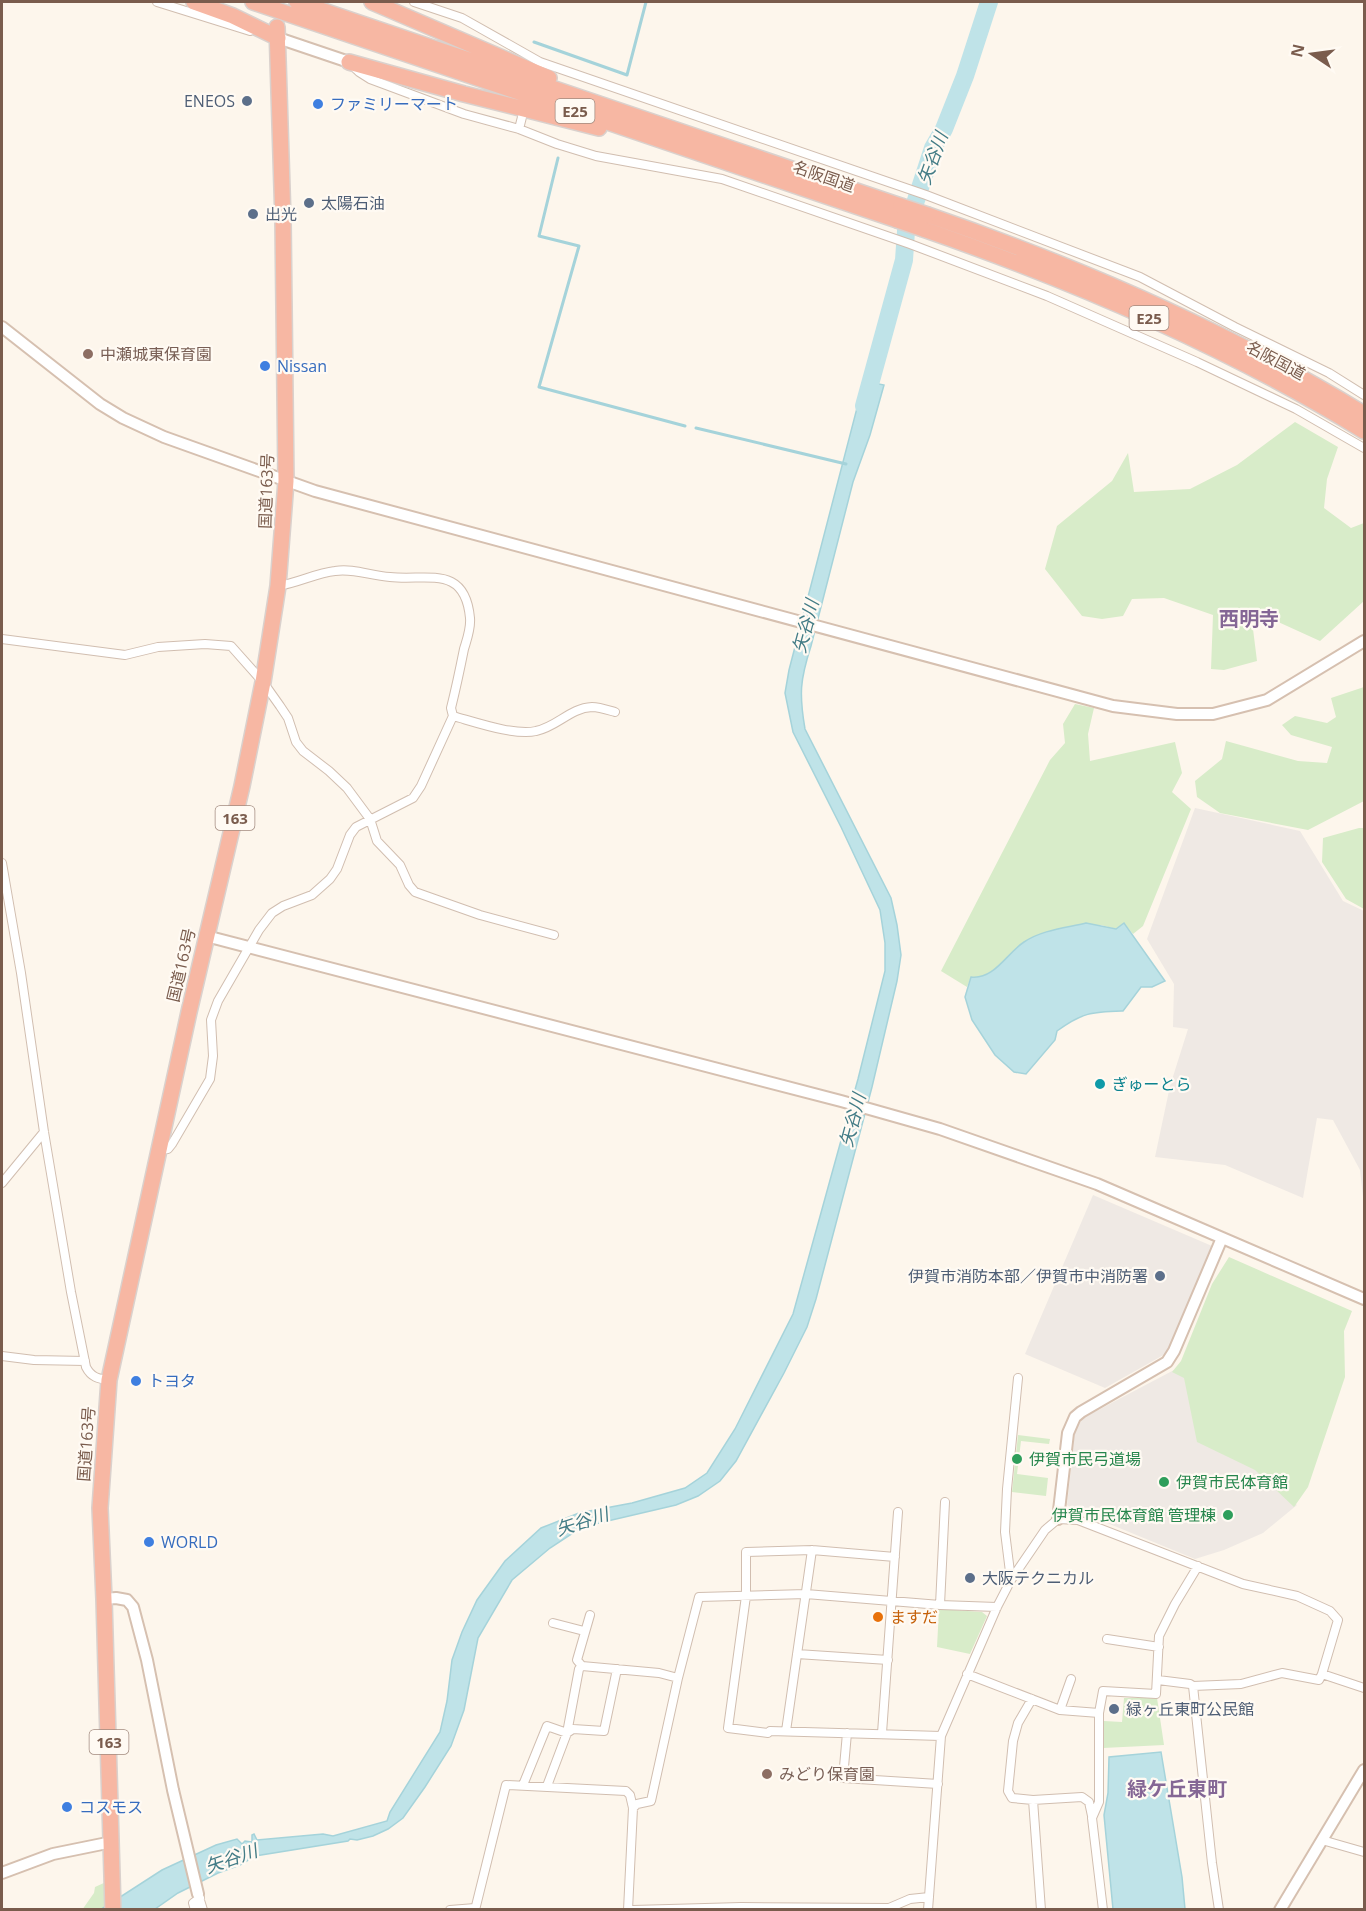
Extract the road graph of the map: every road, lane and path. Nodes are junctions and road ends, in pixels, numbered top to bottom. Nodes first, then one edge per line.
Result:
1 (157, 2) edge
2 (194, 2) edge
3 (253, 2) edge
4 (297, 2) edge
5 (372, 2) edge
6 (414, 2) edge
7 (277, 33) junction
8 (349, 62) junction
9 (522, 117) dead end
10 (519, 129) junction
11 (734, 148) junction
12 (692, 151) junction
13 (924, 195) junction
14 (899, 213) junction
15 (926, 222) junction
16 (910, 244) junction
17 (2, 327) edge
18 (1365, 395) edge
19 (1365, 414) edge
20 (1365, 431) edge
21 (1365, 448) edge
22 (286, 481) junction
23 (278, 586) junction
24 (2, 639) edge
25 (1365, 641) edge
26 (263, 682) junction
27 (615, 712) dead end
28 (453, 716) junction
29 (370, 819) junction
30 (2, 863) edge
31 (555, 935) dead end
32 (206, 936) junction
33 (249, 946) junction
34 (44, 1132) junction
35 (158, 1150) junction
36 (2, 1184) edge
37 (1222, 1238) junction
38 (1365, 1299) edge
39 (2, 1356) edge
40 (85, 1361) junction
41 (1018, 1378) dead end
42 (109, 1380) junction
43 (945, 1502) dead end
44 (898, 1512) dead end
45 (1058, 1519) junction
46 (812, 1550) junction
47 (895, 1557) junction
48 (1198, 1566) junction
49 (1011, 1580) junction
50 (806, 1594) junction
51 (746, 1596) junction
52 (104, 1599) junction
53 (892, 1602) junction
54 (940, 1605) junction
55 (996, 1607) junction
56 (590, 1615) dead end
57 (553, 1623) dead end
58 (584, 1631) junction
59 (1107, 1639) dead end
60 (1159, 1647) junction
61 (797, 1654) junction
62 (888, 1660) junction
63 (582, 1666) junction
64 (617, 1669) junction
65 (967, 1674) junction
66 (1322, 1674) junction
67 (678, 1678) junction
68 (1071, 1679) dead end
69 (1158, 1680) junction
70 (1193, 1686) junction
71 (1365, 1688) edge
72 (1032, 1699) junction
73 (1060, 1710) junction
74 (1099, 1713) junction
75 (786, 1731) junction
76 (567, 1732) junction
77 (847, 1733) junction
78 (882, 1733) junction
79 (941, 1736) junction
80 (1365, 1770) edge
81 (938, 1784) junction
82 (523, 1785) junction
83 (547, 1786) junction
84 (1033, 1800) junction
85 (633, 1808) junction
86 (1092, 1818) junction
87 (1322, 1840) junction
88 (112, 1842) junction
89 (1365, 1852) edge
90 (2, 1873) edge
91 (199, 1896) junction
92 (929, 1897) junction
93 (475, 1909) edge
94 (870, 1909) edge
95 (113, 1910) edge
96 (195, 1910) edge
97 (203, 1910) edge
98 (450, 1910) edge
99 (628, 1910) edge
100 (633, 1910) edge
101 (928, 1910) edge
102 (1041, 1910) edge
103 (1103, 1910) edge
104 (1219, 1910) edge
105 (1280, 1910) edge

1 - 7 street
2 - 7 highway
3 - 12 highway, 名阪国道 / E25
4 - 11 highway, 名阪国道 / E25
5 - 11 highway
6 - 13 street
7 - 8 street
7 - 22 highway, 国道163号 / 163
8 - 10 street
8 - 12 highway
9 - 10 street
10 - 16 street
11 - 14 highway, 名阪国道 / E25
12 - 14 highway, 名阪国道 / E25
13 - 16 street
13 - 18 street
14 - 15 highway, 名阪国道 / E25, bridge
15 - 19 highway, 名阪国道 / E25
15 - 20 highway, 名阪国道 / E25
16 - 21 street
17 - 22 street
22 - 23 highway, 国道163号 / 163
22 - 25 street
23 - 26 highway, 国道163号 / 163
23 - 28 street
24 - 26 street
26 - 29 street
26 - 32 highway, 国道163号 / 163
27 - 28 street
28 - 29 street
29 - 31 street
29 - 33 street
30 - 34 street
32 - 33 street
32 - 35 highway, 国道163号 / 163
33 - 35 street
33 - 37 street
34 - 36 street
34 - 40 street
35 - 42 highway, 国道163号 / 163
37 - 38 street
37 - 45 street
39 - 40 street
40 - 42 street
41 - 49 street
42 - 52 highway, 国道163号 / 163
43 - 54 street
44 - 47 street
45 - 48 street
45 - 49 street
46 - 47 street
46 - 50 street
46 - 51 street
47 - 53 street
48 - 60 street
48 - 66 street
49 - 55 street
50 - 51 street
50 - 53 street
50 - 61 street
51 - 67 street
51 - 75 street
52 - 88 highway, 国道163号 / 163
52 - 91 street
53 - 54 street
53 - 62 street
54 - 55 street
55 - 65 street
56 - 58 street
57 - 58 street
58 - 63 street
59 - 60 street
60 - 69 street
61 - 62 street
61 - 75 street
62 - 78 street
63 - 64 street
63 - 76 street
64 - 67 street
64 - 76 street
65 - 72 street
65 - 79 street
66 - 70 street
66 - 71 street
67 - 85 street
68 - 73 street
69 - 70 street
69 - 74 street
70 - 104 street
72 - 73 street
72 - 84 street
73 - 74 street
74 - 86 street
75 - 77 street
76 - 82 street
76 - 83 street
77 - 78 street
77 - 81 street
78 - 79 street
79 - 81 street
80 - 87 street
81 - 92 street
82 - 83 street
82 - 93 street
83 - 85 street
84 - 86 street
84 - 102 street
85 - 99 street
86 - 103 street
87 - 89 street
87 - 105 street
88 - 90 street
88 - 95 highway, 国道163号 / 163
91 - 96 street
91 - 97 street
92 - 94 street
92 - 101 street
93 - 98 street
94 - 100 street

